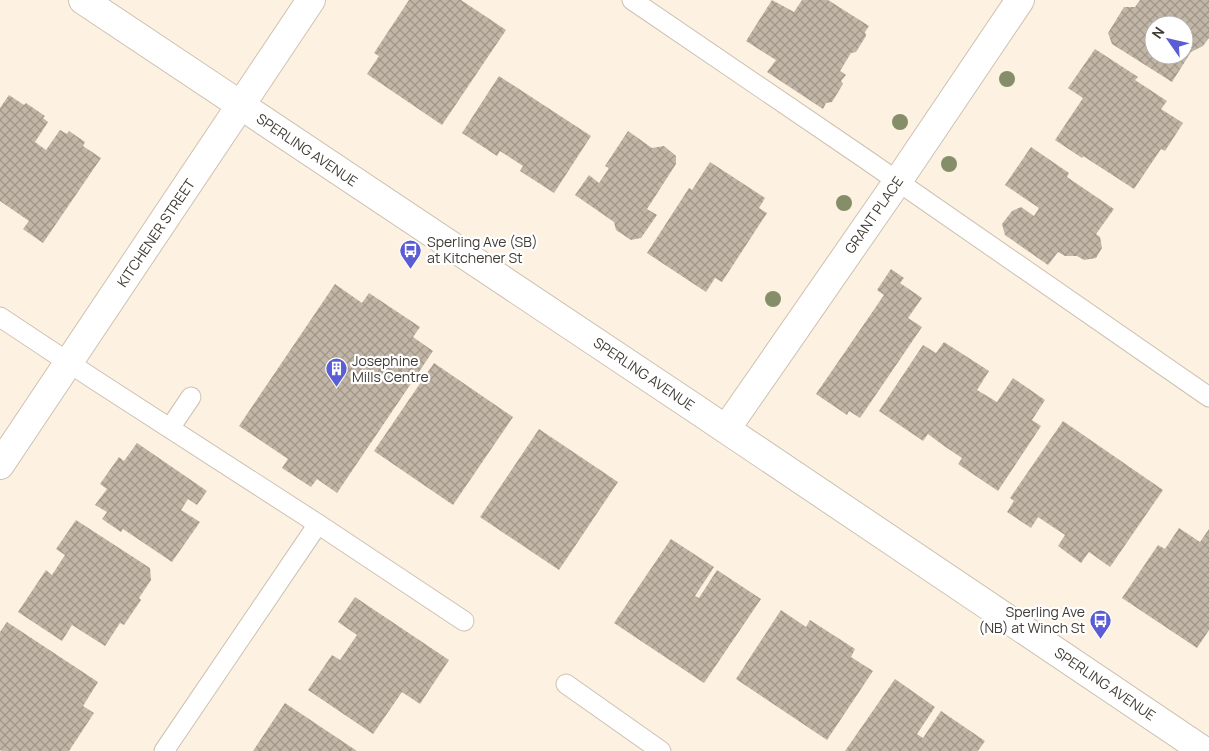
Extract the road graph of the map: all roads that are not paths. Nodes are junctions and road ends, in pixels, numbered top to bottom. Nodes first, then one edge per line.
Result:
1 (83, 0) edge
2 (311, 0) edge
3 (632, 0) edge
4 (1020, 0) edge
5 (240, 106) junction
6 (898, 181) junction
7 (0, 317) edge
8 (69, 363) junction
9 (191, 397) dead end
10 (1209, 397) edge
11 (170, 428) junction
12 (726, 429) junction
13 (0, 465) edge
14 (318, 524) junction
15 (464, 621) dead end
16 (566, 684) dead end
17 (164, 751) edge
18 (661, 751) edge
19 (1204, 751) edge

1 - 5 street, SPERLING AVENUE
2 - 5 street, KITCHENER STREET
3 - 6 lane
4 - 6 street, GRANT PLACE
5 - 8 street, KITCHENER STREET
5 - 12 street, SPERLING AVENUE
6 - 10 lane
6 - 12 street, GRANT PLACE
7 - 8 lane
8 - 11 lane
8 - 13 street, KITCHENER STREET
9 - 11 lane
11 - 14 lane
12 - 19 street, SPERLING AVENUE
14 - 15 lane
14 - 17 lane
16 - 18 lane

